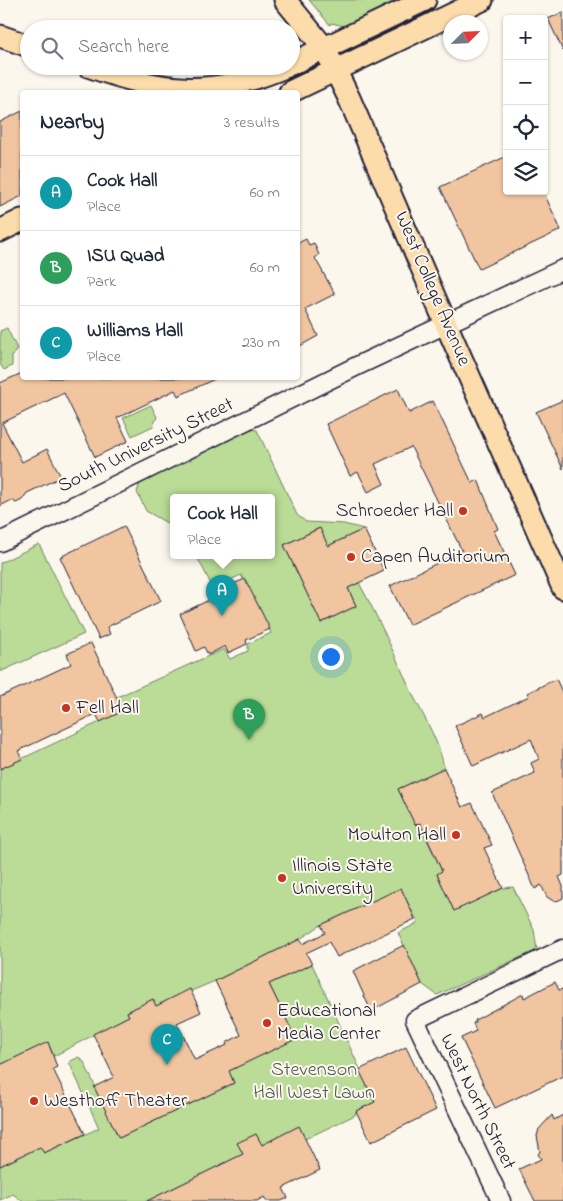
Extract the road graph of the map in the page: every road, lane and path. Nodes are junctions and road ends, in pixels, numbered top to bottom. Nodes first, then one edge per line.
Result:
1 (285, 0) edge
2 (425, 0) edge
3 (482, 0) edge
4 (0, 36) edge
5 (20, 43) edge
6 (325, 49) junction
7 (300, 60) edge
8 (336, 71) junction
9 (114, 75) edge
10 (263, 75) edge
11 (196, 90) edge
12 (196, 90) edge
13 (294, 90) edge
14 (20, 221) edge
15 (0, 231) edge
16 (563, 269) edge
17 (446, 324) junction
18 (0, 542) edge
19 (563, 588) edge
20 (563, 949) edge
21 (501, 1201) edge

1 - 6 main road, West College Avenue
2 - 6 main road
3 - 8 main road
4 - 5 main road
6 - 7 main road
6 - 8 main road, West College Avenue
8 - 13 main road
8 - 17 main road, West College Avenue
9 - 12 main road
10 - 11 main road
14 - 15 main road
16 - 17 street, South University Street
17 - 18 street, South University Street
17 - 19 main road, West College Avenue
20 - 21 street, West North Street

